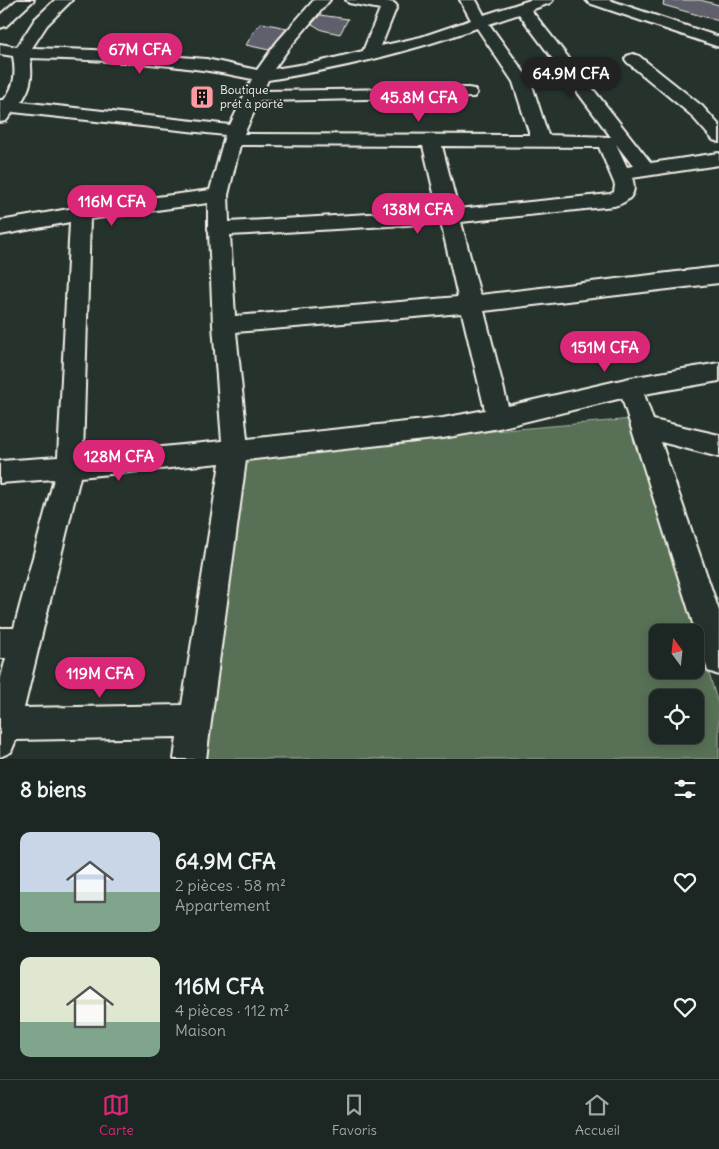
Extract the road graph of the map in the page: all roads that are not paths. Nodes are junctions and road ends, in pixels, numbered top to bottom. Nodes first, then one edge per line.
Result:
1 (26, 0) edge
2 (64, 0) edge
3 (322, 0) edge
4 (354, 0) edge
5 (468, 0) edge
6 (544, 0) edge
7 (594, 0) edge
8 (522, 8) junction
9 (480, 22) junction
10 (0, 23) edge
11 (719, 42) edge
12 (0, 49) edge
13 (21, 53) junction
14 (370, 54) junction
15 (632, 60) dead end
16 (262, 76) junction
17 (468, 93) dead end
18 (253, 96) junction
19 (3, 109) edge
20 (234, 135) junction
21 (719, 136) edge
22 (431, 140) junction
23 (541, 141) junction
24 (719, 159) edge
25 (646, 170) junction
26 (620, 174) junction
27 (218, 194) junction
28 (80, 214) junction
29 (450, 216) junction
30 (0, 228) edge
31 (218, 229) junction
32 (718, 276) edge
33 (471, 304) junction
34 (224, 325) junction
35 (719, 372) edge
36 (630, 387) junction
37 (499, 418) junction
38 (644, 428) junction
39 (719, 446) edge
40 (235, 450) junction
41 (70, 467) junction
42 (0, 472) edge
43 (710, 597) edge
44 (13, 643) edge
45 (719, 660) edge
46 (196, 721) junction
47 (2, 732) edge
48 (190, 759) edge

1 - 10 street
2 - 13 street
3 - 16 street
4 - 14 street
5 - 9 street
6 - 8 street
7 - 11 street
8 - 9 street
8 - 25 street
9 - 14 street
9 - 23 street
12 - 13 street
13 - 16 street
13 - 19 street
14 - 16 street
15 - 21 street
16 - 18 street
17 - 18 street
18 - 20 street
19 - 20 street
20 - 22 street
20 - 27 street
22 - 23 street
22 - 29 street
23 - 26 street
24 - 25 street
25 - 26 street
26 - 29 street
27 - 28 street
27 - 31 street
28 - 30 street
28 - 41 street
29 - 31 street
29 - 33 street
31 - 34 street
32 - 33 street
33 - 34 street
33 - 37 street
34 - 40 street
35 - 36 street
36 - 37 street
36 - 38 street
37 - 40 street
38 - 39 street
38 - 43 street
40 - 41 street
40 - 46 street
41 - 42 street
41 - 44 street
43 - 45 street
44 - 47 street
46 - 47 street
46 - 48 street

